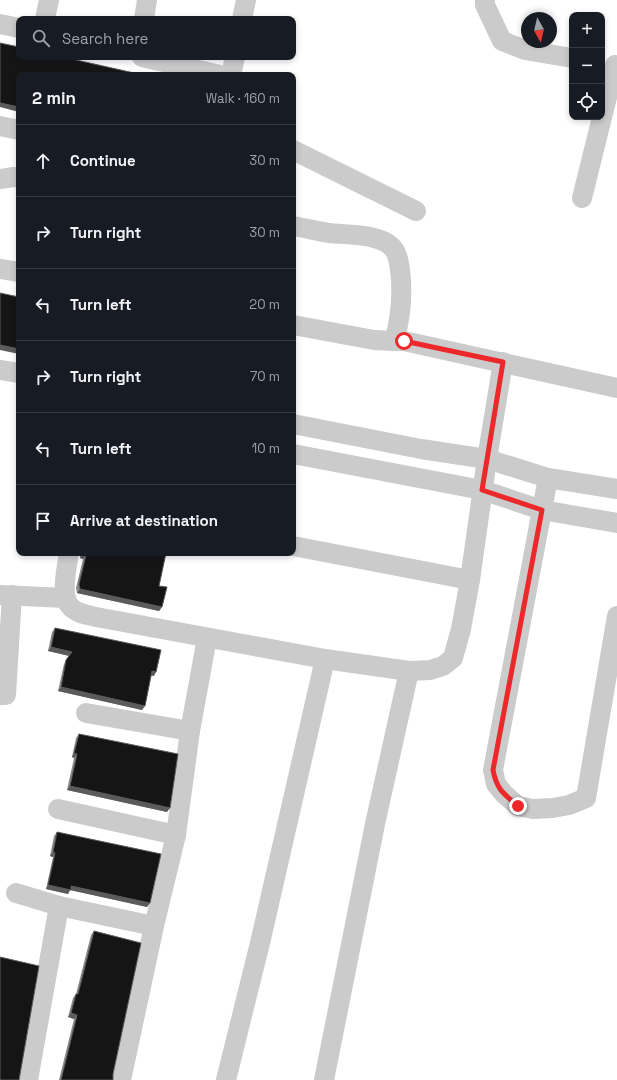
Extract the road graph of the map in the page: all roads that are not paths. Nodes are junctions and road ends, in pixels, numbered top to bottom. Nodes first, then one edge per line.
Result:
1 (49, 0) edge
2 (147, 0) edge
3 (246, 0) edge
4 (485, 0) edge
5 (46, 16) edge
6 (144, 16) edge
7 (243, 16) edge
8 (0, 24) edge
9 (16, 27) edge
10 (569, 57) edge
11 (155, 60) edge
12 (234, 60) edge
13 (611, 65) edge
14 (207, 72) edge
15 (232, 72) edge
16 (0, 126) edge
17 (16, 129) edge
18 (296, 151) edge
19 (16, 177) edge
20 (0, 179) edge
21 (582, 198) dead end
22 (416, 211) dead end
23 (296, 227) edge
24 (0, 269) edge
25 (16, 272) edge
26 (296, 326) edge
27 (394, 341) junction
28 (503, 362) junction
29 (0, 370) edge
30 (16, 373) edge
31 (617, 388) edge
32 (296, 425) edge
33 (296, 455) edge
34 (487, 459) junction
35 (548, 478) junction
36 (617, 489) edge
37 (482, 490) junction
38 (542, 510) junction
39 (617, 523) edge
40 (296, 547) edge
41 (69, 556) edge
42 (470, 580) junction
43 (6, 595) edge
44 (66, 598) junction
45 (617, 616) edge
46 (207, 638) junction
47 (325, 659) junction
48 (409, 671) junction
49 (0, 695) edge
50 (86, 713) dead end
51 (190, 731) junction
52 (58, 809) dead end
53 (176, 835) junction
54 (16, 893) dead end
55 (59, 906) junction
56 (154, 926) junction
57 (28, 1080) edge
58 (120, 1080) edge
59 (226, 1080) edge
60 (324, 1080) edge

1 - 5 street
2 - 6 street
3 - 7 street
4 - 10 street
8 - 9 street
11 - 14 street
12 - 15 street
13 - 21 street
16 - 17 street
18 - 22 street
19 - 20 street
23 - 27 street
24 - 25 street
26 - 27 street
27 - 28 street
28 - 31 street
28 - 34 street
29 - 30 street
32 - 34 street
33 - 37 street
34 - 35 street
34 - 37 street
35 - 36 street
35 - 38 street
37 - 38 street
37 - 42 street
38 - 39 street
38 - 45 street
40 - 42 street
41 - 44 street
42 - 48 street
43 - 44 street
43 - 49 street
44 - 46 street
46 - 47 street
46 - 51 street
47 - 48 street
47 - 59 street
48 - 60 street
50 - 51 street
51 - 53 street
52 - 53 street
53 - 56 street
54 - 55 street
55 - 56 street
55 - 57 street
56 - 58 street

